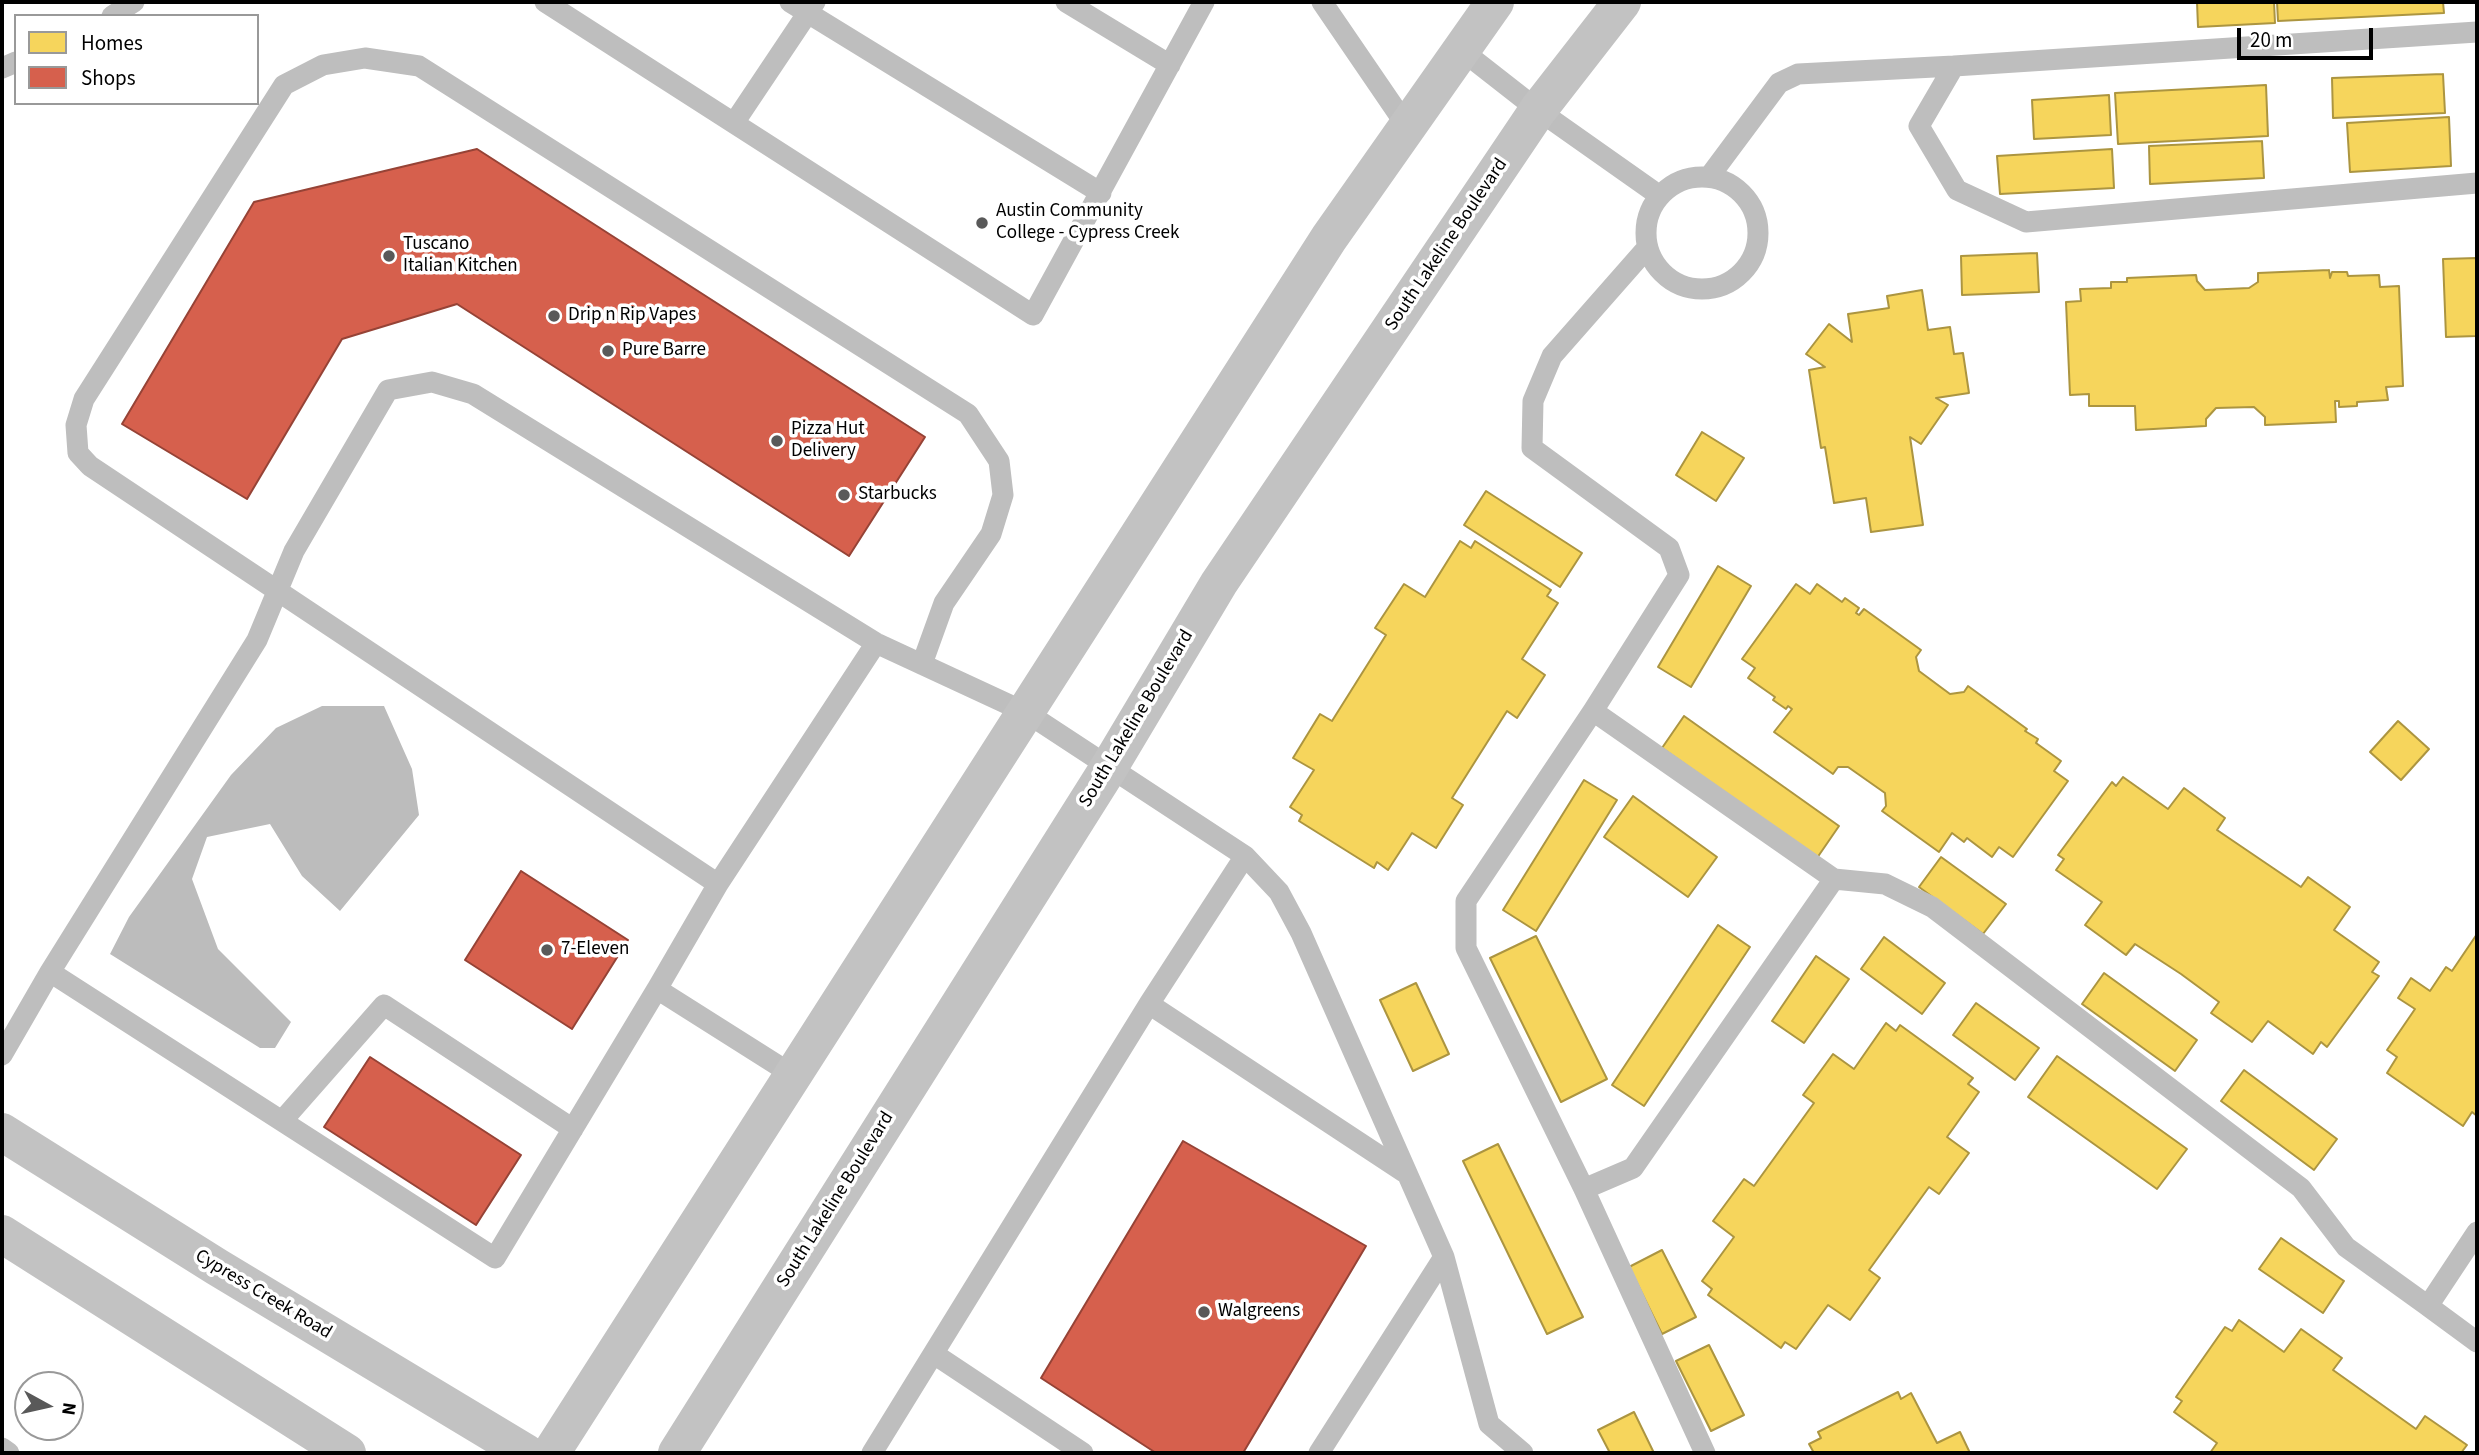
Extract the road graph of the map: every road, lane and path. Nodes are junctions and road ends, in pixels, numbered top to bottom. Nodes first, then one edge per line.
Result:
1 (134, 2) edge
2 (545, 2) edge
3 (1066, 2) edge
4 (1204, 2) edge
5 (1322, 2) edge
6 (1495, 2) edge
7 (1622, 2) edge
8 (804, 5) edge
9 (115, 14) edge
10 (2477, 32) edge
11 (1460, 49) junction
12 (1170, 65) junction
13 (1954, 66) junction
14 (1538, 110) junction
15 (734, 123) junction
16 (1406, 125) junction
17 (1709, 177) junction
18 (2477, 183) edge
19 (1101, 193) junction
20 (1661, 196) junction
21 (1647, 247) junction
22 (279, 590) junction
23 (876, 643) junction
24 (922, 664) junction
25 (1594, 711) junction
26 (1027, 713) junction
27 (1108, 769) junction
28 (1245, 856) junction
29 (1833, 879) junction
30 (718, 884) junction
31 (50, 972) junction
32 (657, 989) junction
33 (1149, 1004) junction
34 (2, 1055) edge
35 (793, 1075) junction
36 (282, 1121) junction
37 (573, 1129) junction
38 (2, 1132) edge
39 (1404, 1172) junction
40 (1584, 1189) junction
41 (2477, 1233) edge
42 (2, 1234) edge
43 (1444, 1257) junction
44 (2428, 1306) junction
45 (2477, 1342) edge
46 (933, 1354) junction
47 (2, 1448) edge
48 (9, 1453) edge
49 (347, 1453) edge
50 (526, 1453) edge
51 (551, 1453) edge
52 (677, 1453) edge
53 (872, 1453) edge
54 (1083, 1453) edge
55 (1319, 1453) edge
56 (1523, 1453) edge
57 (1705, 1453) edge

1 - 9 lane
2 - 15 lane
3 - 12 lane
4 - 12 lane
5 - 16 lane
6 - 11 main road
7 - 14 main road, South Lakeline Boulevard
8 - 15 lane
8 - 19 lane
10 - 13 lane
11 - 14 lane
11 - 16 main road
12 - 19 lane
13 - 17 lane
13 - 18 lane
14 - 20 lane
14 - 27 main road, South Lakeline Boulevard
15 - 19 lane
16 - 26 main road
17 - 20 lane
17 - 21 lane
20 - 21 lane
21 - 25 lane
22 - 23 lane
22 - 24 lane
22 - 30 lane
22 - 31 lane
23 - 24 lane
23 - 30 lane
24 - 26 lane
25 - 29 lane
25 - 40 lane
26 - 27 lane
26 - 35 main road
27 - 28 lane
27 - 52 main road, South Lakeline Boulevard
28 - 33 lane
28 - 39 lane
29 - 40 lane
29 - 44 lane
30 - 32 lane
31 - 34 lane
31 - 36 lane
32 - 35 lane
32 - 37 lane
33 - 39 lane
33 - 46 lane
35 - 51 main road
36 - 37 lane
36 - 37 lane
38 - 50 main road, Cypress Creek Road
39 - 43 lane
40 - 57 lane
41 - 44 lane
42 - 49 main road
43 - 55 lane
43 - 56 lane
44 - 45 lane
46 - 53 lane
46 - 54 lane
47 - 48 lane

